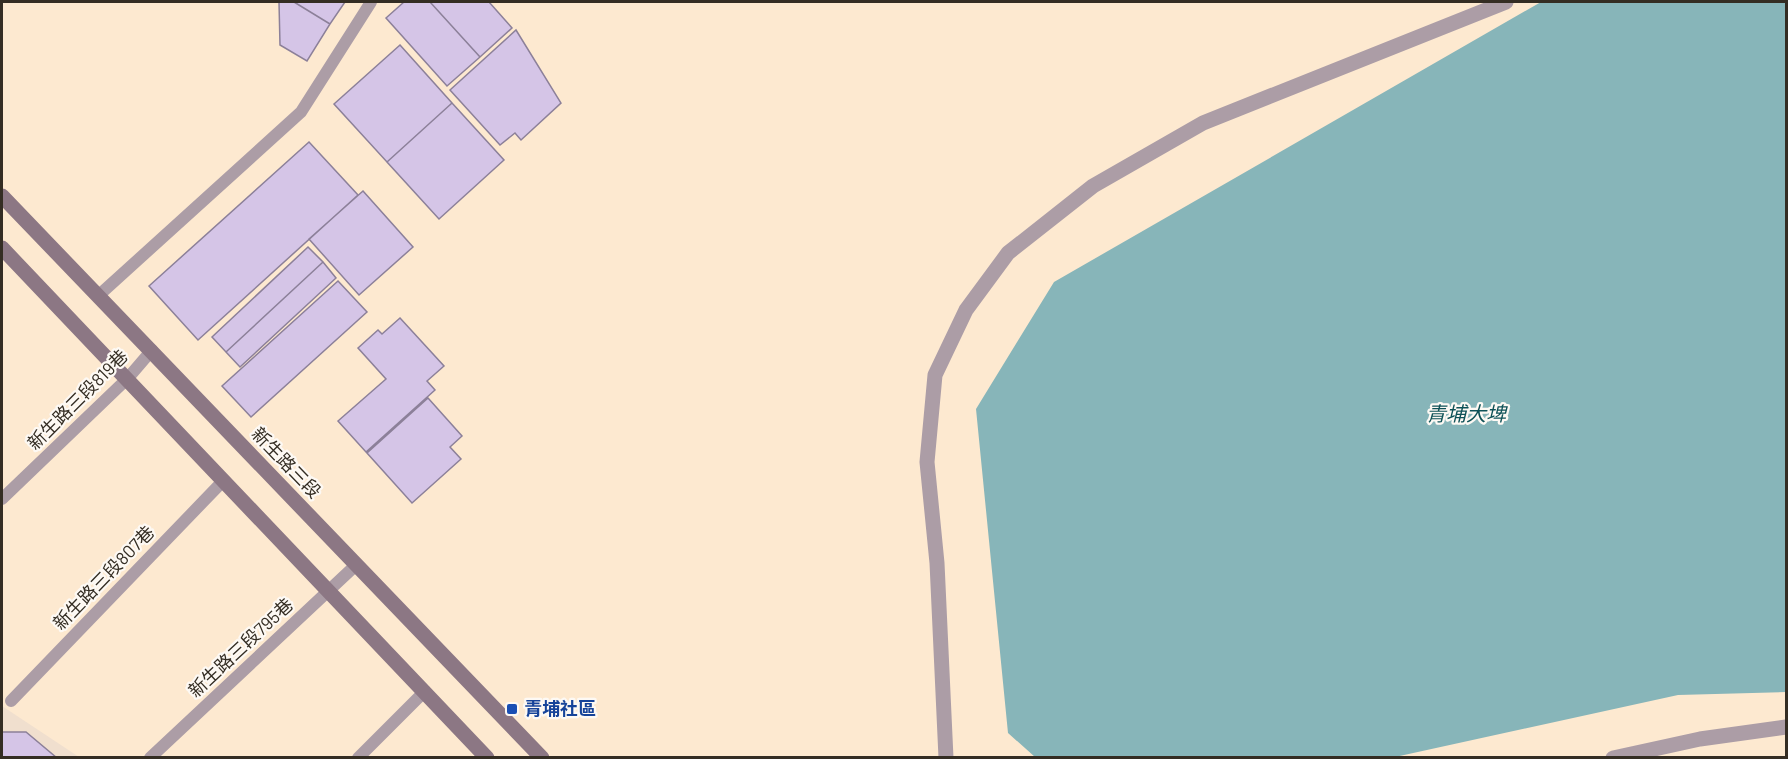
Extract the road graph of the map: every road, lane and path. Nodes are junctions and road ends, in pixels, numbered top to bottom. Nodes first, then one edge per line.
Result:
1 (371, 2) edge
2 (1506, 2) edge
3 (2, 196) edge
4 (2, 248) edge
5 (98, 296) junction
6 (152, 350) junction
7 (128, 378) junction
8 (224, 480) junction
9 (2, 499) edge
10 (356, 565) junction
11 (329, 590) junction
12 (425, 691) junction
13 (11, 702) dead end
14 (1786, 727) edge
15 (150, 758) edge
16 (358, 758) edge
17 (487, 758) edge
18 (542, 758) edge
19 (946, 758) edge
20 (1612, 758) edge

1 - 5 lane
2 - 19 street
3 - 5 main road, 新生路三段
4 - 7 main road
5 - 6 main road, 新生路三段
6 - 7 lane, 新生路三段819巷
6 - 10 main road, 新生路三段
7 - 8 main road
7 - 9 lane, 新生路三段819巷
8 - 11 main road
8 - 13 lane, 新生路三段807巷
10 - 11 lane, 新生路三段795巷
10 - 18 main road, 新生路三段
11 - 12 main road
11 - 15 lane, 新生路三段795巷
12 - 16 lane
12 - 17 main road
14 - 20 street

